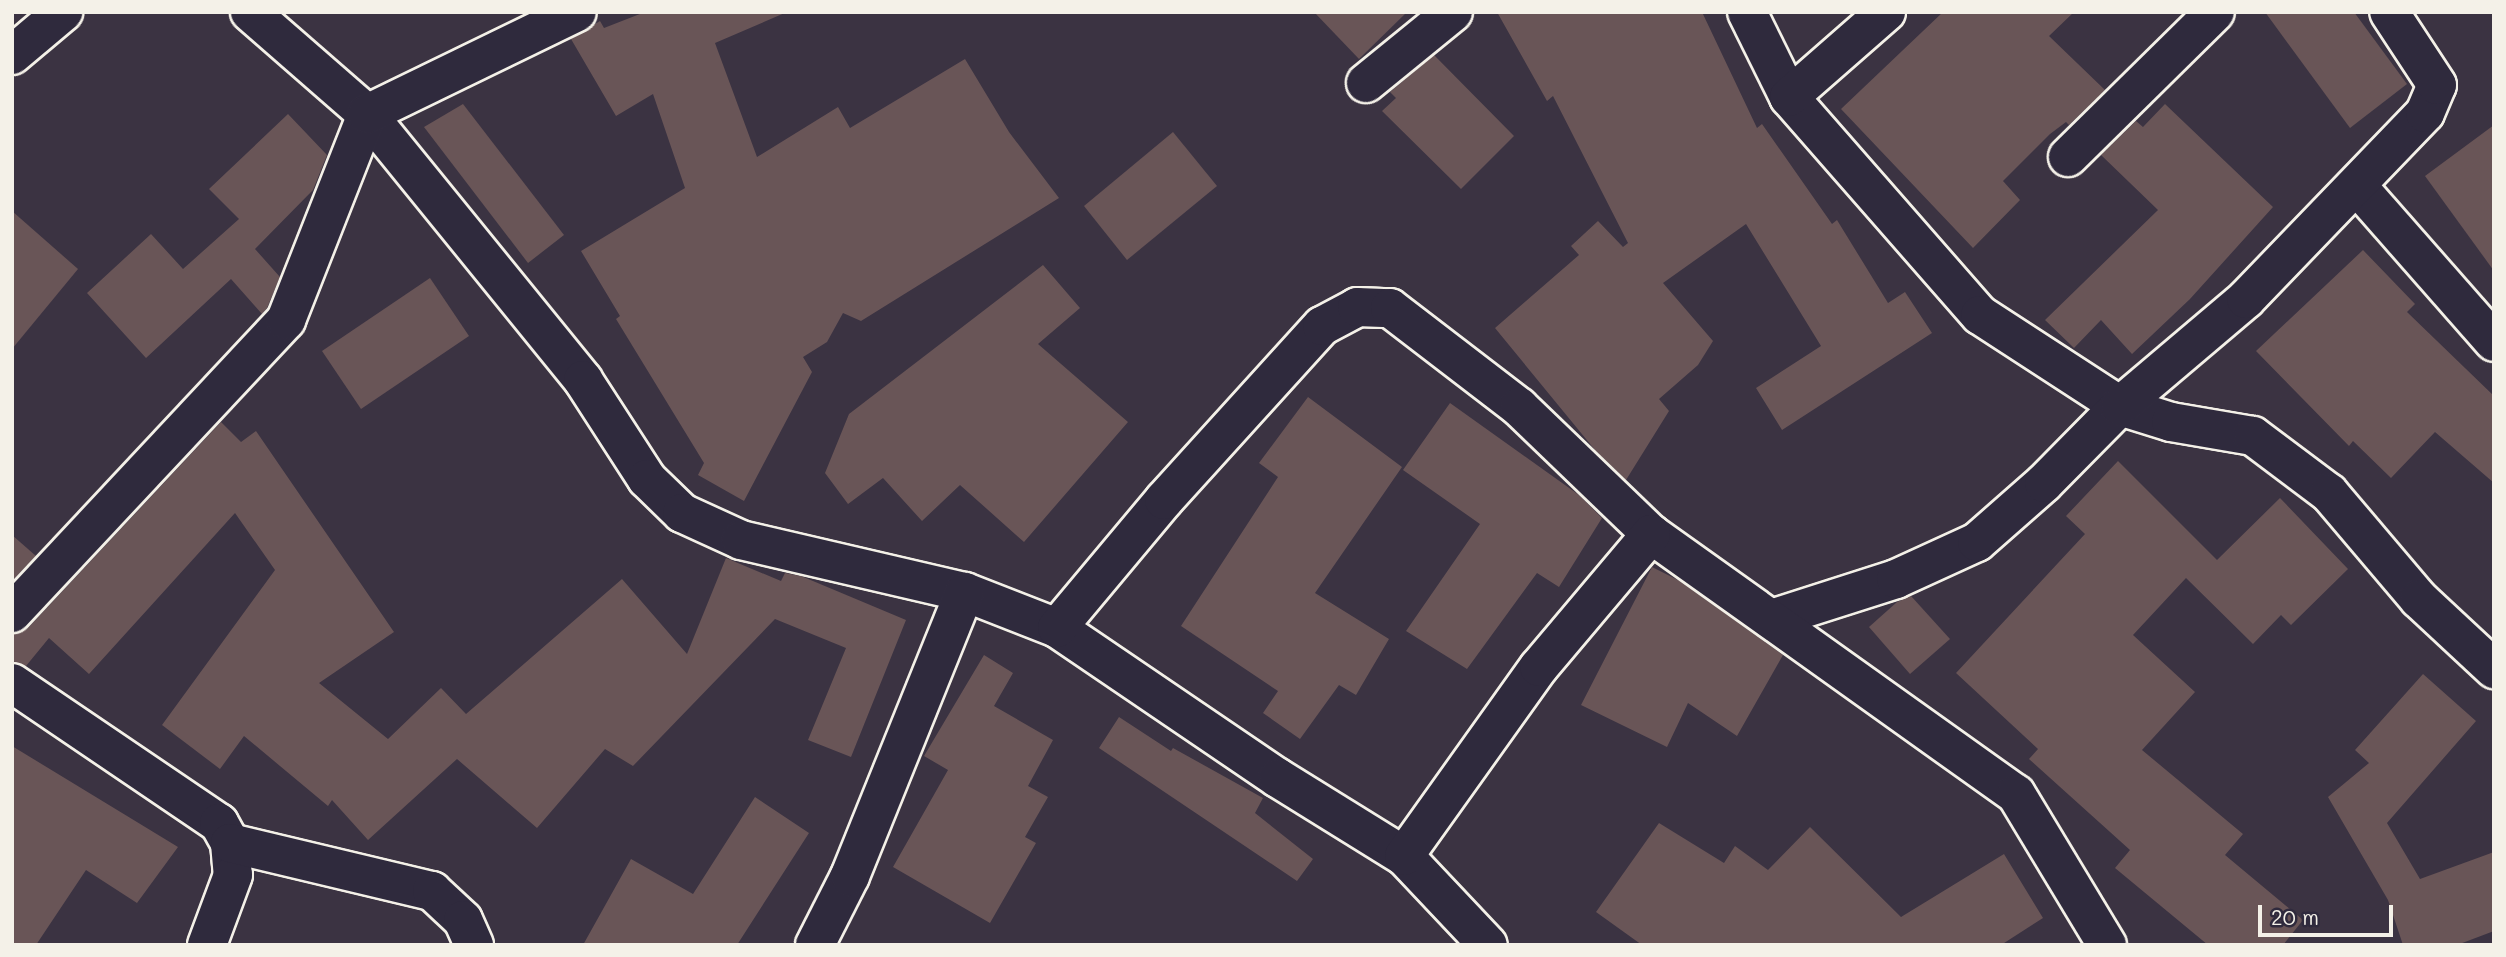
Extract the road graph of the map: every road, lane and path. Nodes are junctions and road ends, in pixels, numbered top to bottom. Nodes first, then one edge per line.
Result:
1 (63, 12) edge
2 (250, 12) edge
3 (577, 12) edge
4 (1453, 12) edge
5 (1748, 12) edge
6 (1886, 12) edge
7 (2215, 12) edge
8 (2389, 12) edge
9 (12, 55) edge
10 (1366, 83) dead end
11 (1789, 97) junction
12 (367, 114) junction
13 (2068, 157) dead end
14 (2358, 187) junction
15 (2494, 342) edge
16 (2120, 405) junction
17 (1651, 534) junction
18 (965, 592) junction
19 (12, 613) edge
20 (1771, 620) junction
21 (1057, 628) junction
22 (2494, 668) edge
23 (12, 683) edge
24 (230, 843) junction
25 (1404, 856) junction
26 (207, 945) edge
27 (474, 945) edge
28 (815, 945) edge
29 (1488, 945) edge
30 (2107, 945) edge

1 - 9 street
2 - 12 street
3 - 12 street
4 - 10 street
5 - 11 street
6 - 11 street
7 - 13 street
8 - 14 street
11 - 16 street
12 - 18 street
12 - 19 street
14 - 15 street
14 - 16 street
16 - 20 street
16 - 22 street
17 - 20 street
17 - 21 street
17 - 25 street
18 - 21 street
18 - 28 street
20 - 30 street
21 - 25 street
23 - 24 street
24 - 26 street
24 - 27 street
25 - 29 street

